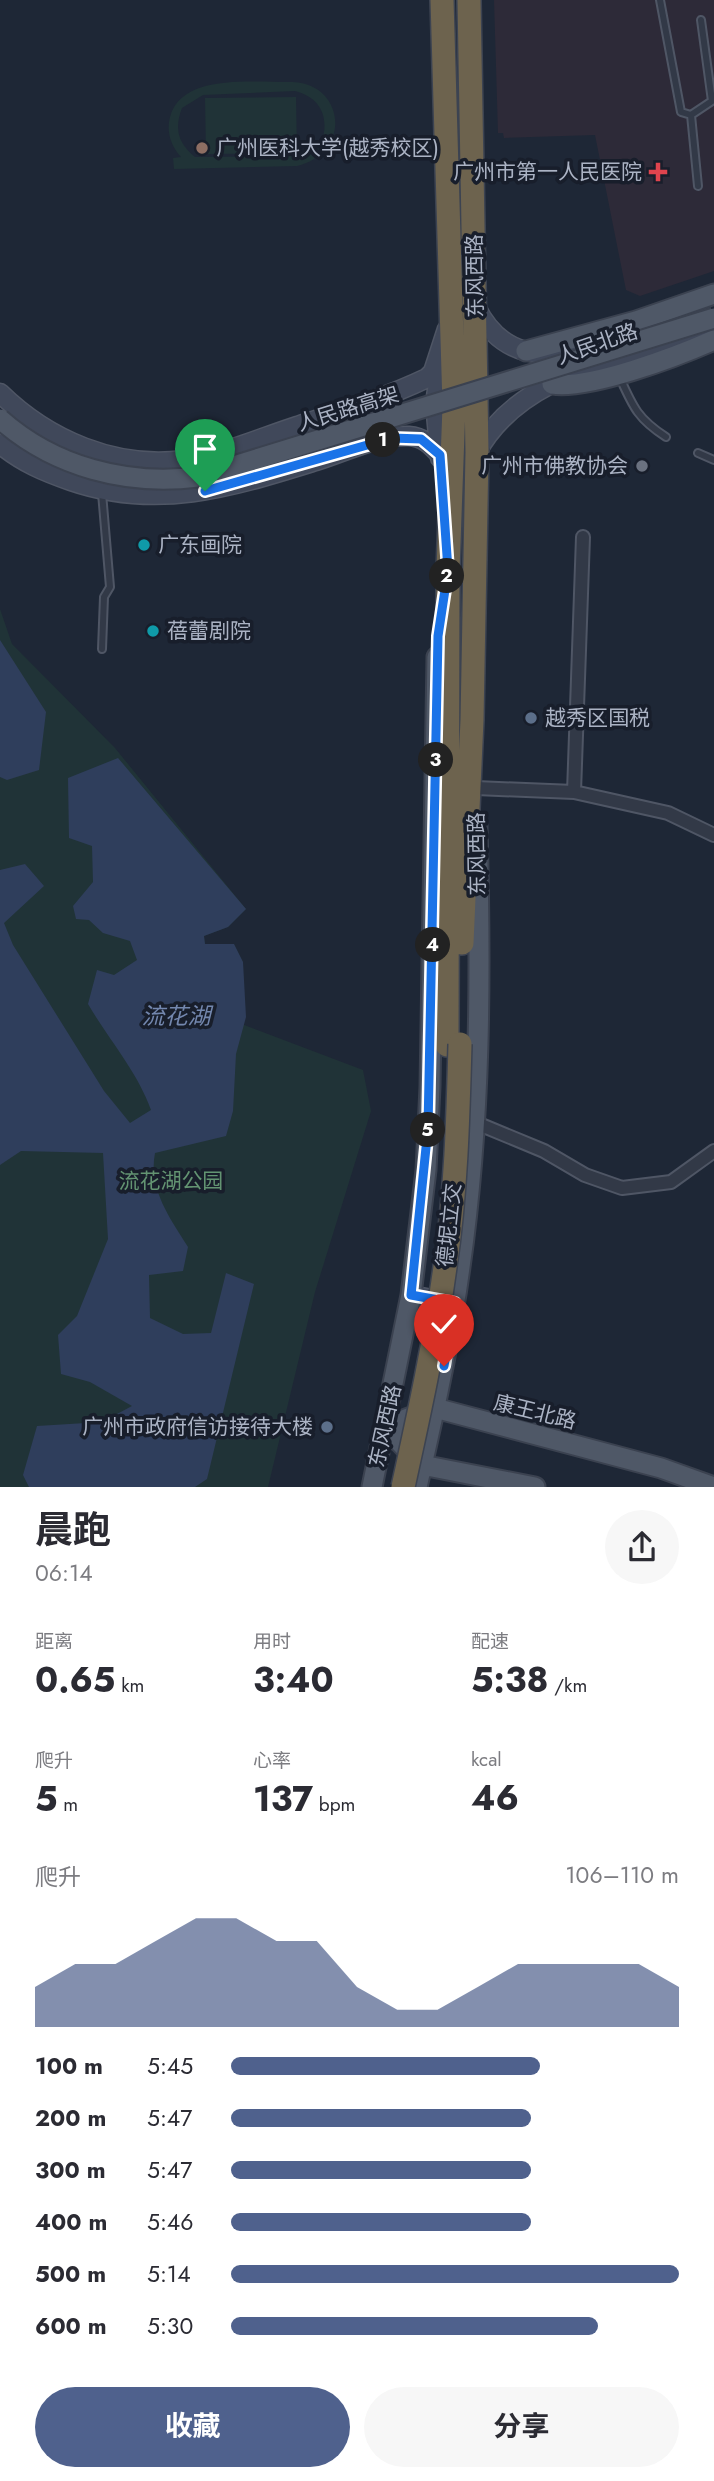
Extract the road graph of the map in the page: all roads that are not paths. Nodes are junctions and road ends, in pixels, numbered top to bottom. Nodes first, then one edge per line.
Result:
1 (442, 0) edge
2 (469, 0) edge
3 (660, 0) edge
4 (702, 20) dead end
5 (691, 116) junction
6 (698, 186) dead end
7 (714, 293) edge
8 (476, 307) junction
9 (714, 307) edge
10 (714, 318) edge
11 (451, 319) junction
12 (714, 327) edge
13 (708, 343) edge
14 (535, 353) junction
15 (618, 373) junction
16 (552, 384) junction
17 (0, 393) edge
18 (352, 408) junction
19 (0, 419) edge
20 (666, 437) dead end
21 (0, 444) edge
22 (353, 449) junction
23 (477, 452) junction
24 (698, 453) dead end
25 (440, 455) junction
26 (714, 460) edge
27 (102, 491) junction
28 (583, 537) dead end
29 (448, 570) junction
30 (102, 649) dead end
31 (472, 720) junction
32 (476, 788) junction
33 (574, 792) junction
34 (714, 835) edge
35 (454, 1044) junction
36 (474, 1122) junction
37 (714, 1151) edge
38 (411, 1295) junction
39 (455, 1303) junction
40 (435, 1408) junction
41 (385, 1427) junction
42 (422, 1465) junction
43 (372, 1487) edge
44 (388, 1487) edge
45 (403, 1487) edge
46 (417, 1487) edge
47 (535, 1487) edge
48 (714, 1487) edge

1 - 11 highway, 东风西路
2 - 8 highway, 东风西路
3 - 5 lane
4 - 5 lane
5 - 6 lane
7 - 14 main road
8 - 14 main road, 人民北路
8 - 23 highway, 东风西路
9 - 14 main road, 人民北路
10 - 19 main road, 人民路高架, bridge
11 - 18 main road
11 - 25 main road
11 - 29 highway, 东风西路
12 - 16 main road, 人民北路
13 - 15 main road
14 - 16 main road
15 - 16 main road
15 - 20 lane
16 - 23 main road, 人民北路
17 - 18 main road
18 - 22 main road
21 - 27 main road
22 - 25 main road
22 - 27 main road
23 - 31 highway, 东风西路
24 - 26 lane
25 - 29 main road
27 - 30 lane
28 - 33 street
29 - 35 highway, 东风西路
29 - 38 main road, 东风西路
31 - 32 main road, 东风西路
31 - 35 highway, 东风西路
32 - 33 street
32 - 36 main road, 东风西路
33 - 34 street
35 - 44 highway, 德坭立交
35 - 45 highway, 德坭立交, bridge
36 - 37 street
36 - 39 main road, 东风西路
38 - 39 main road
38 - 41 main road, 东风西路
39 - 40 main road, 东风西路
40 - 41 main road
40 - 42 main road, 东风西路
40 - 48 main road, 康王北路
41 - 42 main road
41 - 43 main road, 东风西路
42 - 46 main road, 东风西路
42 - 47 main road

